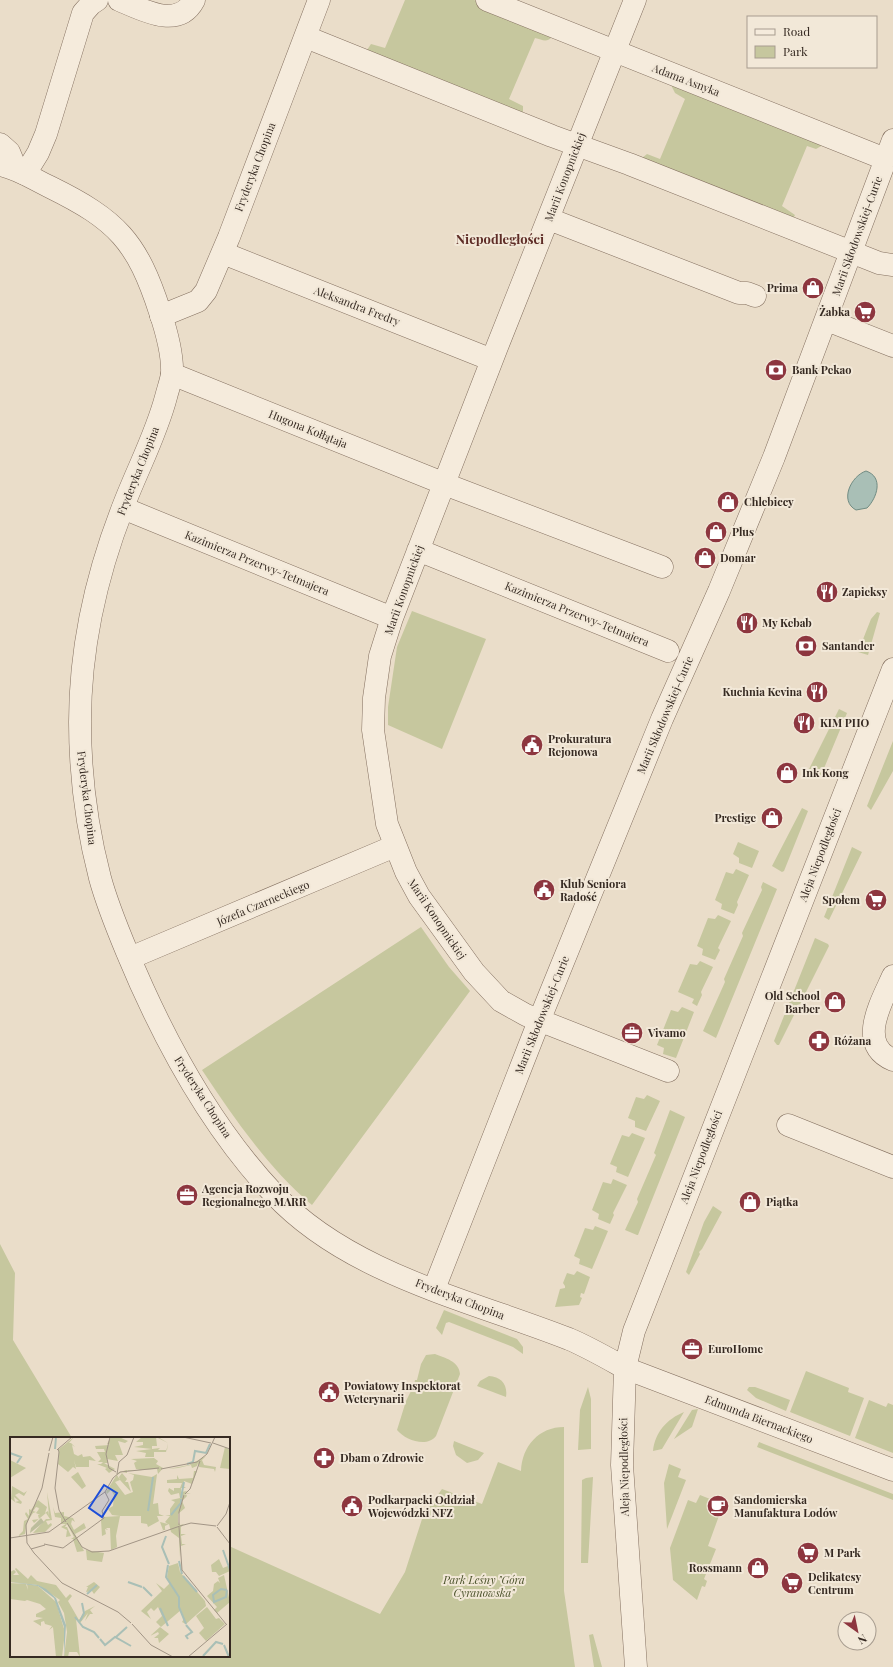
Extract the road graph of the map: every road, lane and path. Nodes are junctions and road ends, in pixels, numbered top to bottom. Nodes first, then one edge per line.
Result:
1 (97, 0) edge
2 (119, 0) edge
3 (194, 0) edge
4 (319, 0) edge
5 (487, 0) edge
6 (635, 0) edge
7 (306, 37) junction
8 (615, 51) junction
9 (0, 144) edge
10 (577, 145) junction
11 (889, 150) edge
12 (13, 169) edge
13 (549, 220) junction
14 (850, 252) junction
15 (222, 253) junction
16 (893, 265) edge
17 (755, 296) dead end
18 (162, 316) junction
19 (827, 320) junction
20 (893, 346) edge
21 (492, 360) junction
22 (172, 374) junction
23 (445, 483) junction
24 (123, 508) junction
25 (418, 550) junction
26 (662, 567) dead end
27 (392, 618) junction
28 (668, 651) dead end
29 (893, 669) edge
30 (395, 846) junction
31 (130, 958) junction
32 (893, 976) edge
33 (538, 1021) junction
34 (893, 1060) edge
35 (668, 1071) dead end
36 (788, 1125) dead end
37 (893, 1167) edge
38 (434, 1289) junction
39 (625, 1368) junction
40 (893, 1470) edge
41 (636, 1667) edge

1 - 12 street
2 - 3 street
4 - 7 street, Fryderyka Chopina
5 - 8 street, Adama Asnyka
6 - 8 street, Marii Konopnickiej
7 - 10 street
7 - 15 street, Fryderyka Chopina
8 - 10 street, Marii Konopnickiej
8 - 11 street, Adama Asnyka
9 - 12 street
10 - 13 street, Marii Konopnickiej
10 - 14 street
11 - 14 street, Marii Skłodowskiej-Curie
12 - 18 street
13 - 17 street
13 - 21 street, Marii Konopnickiej
14 - 16 street
14 - 19 street, Marii Skłodowskiej-Curie
15 - 18 street, Fryderyka Chopina
15 - 21 street, Aleksandra Fredry
18 - 22 street, Fryderyka Chopina
19 - 20 street
19 - 33 street, Marii Skłodowskiej-Curie
21 - 23 street, Marii Konopnickiej
22 - 23 street, Hugona Kołłątaja
22 - 24 street, Fryderyka Chopina
23 - 25 street, Marii Konopnickiej
23 - 26 street, Hugona Kołłątaja
24 - 27 street, Kazimierza Przerwy-Tetmajera
24 - 31 street, Fryderyka Chopina
25 - 27 street, Marii Konopnickiej
25 - 28 street, Kazimierza Przerwy-Tetmajera
27 - 30 street, Marii Konopnickiej
29 - 39 street, Aleja Niepodległości
30 - 31 street, Józefa Czarneckiego
30 - 33 street, Marii Konopnickiej
31 - 38 street, Fryderyka Chopina
32 - 34 street
33 - 35 street, Marii Konopnickiej
33 - 38 street, Marii Skłodowskiej-Curie
36 - 37 street
38 - 39 street, Fryderyka Chopina
39 - 40 street, Edmunda Biernackiego
39 - 41 street, Aleja Niepodległości

